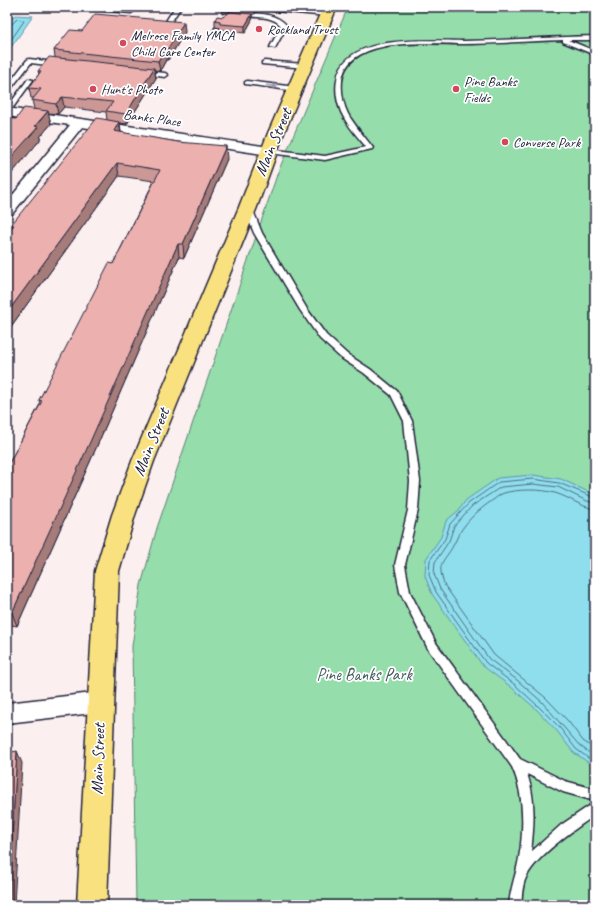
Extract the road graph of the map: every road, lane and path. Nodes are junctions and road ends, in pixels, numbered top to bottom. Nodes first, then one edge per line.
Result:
1 (86, 7) edge
2 (136, 7) edge
3 (178, 7) edge
4 (255, 7) edge
5 (328, 10) edge
6 (232, 15) edge
7 (169, 21) edge
8 (217, 29) edge
9 (213, 37) dead end
10 (595, 38) edge
11 (556, 39) junction
12 (595, 43) edge
13 (272, 47) dead end
14 (586, 49) junction
15 (595, 53) edge
16 (264, 63) dead end
17 (65, 65) edge
18 (305, 66) junction
19 (134, 72) edge
20 (165, 75) dead end
21 (30, 80) dead end
22 (247, 83) dead end
23 (296, 89) junction
24 (7, 90) edge
25 (8, 108) edge
26 (78, 123) junction
27 (269, 151) junction
28 (248, 207) junction
29 (7, 211) edge
30 (101, 702) junction
31 (7, 713) edge
32 (516, 763) junction
33 (595, 795) edge
34 (595, 808) edge
35 (522, 873) junction
36 (92, 905) edge
37 (515, 905) edge

1 - 2 lane
3 - 7 lane
4 - 5 lane
5 - 18 main road, Main Street
6 - 13 lane
8 - 9 lane
10 - 11 lane
11 - 14 lane
11 - 27 lane
12 - 14 lane
14 - 15 lane
16 - 18 lane
17 - 24 lane
18 - 23 main road, Main Street
19 - 20 lane
21 - 25 lane
22 -> 23 lane
23 - 27 main road, Main Street
25 - 26 street, Banks Place
26 - 27 street, Banks Place
26 - 29 street
27 - 28 main road, Main Street
28 - 30 main road, Main Street
28 - 32 lane
30 - 31 street
30 - 36 main road, Main Street
32 - 33 lane
32 - 35 lane
34 - 35 lane
35 - 37 lane

